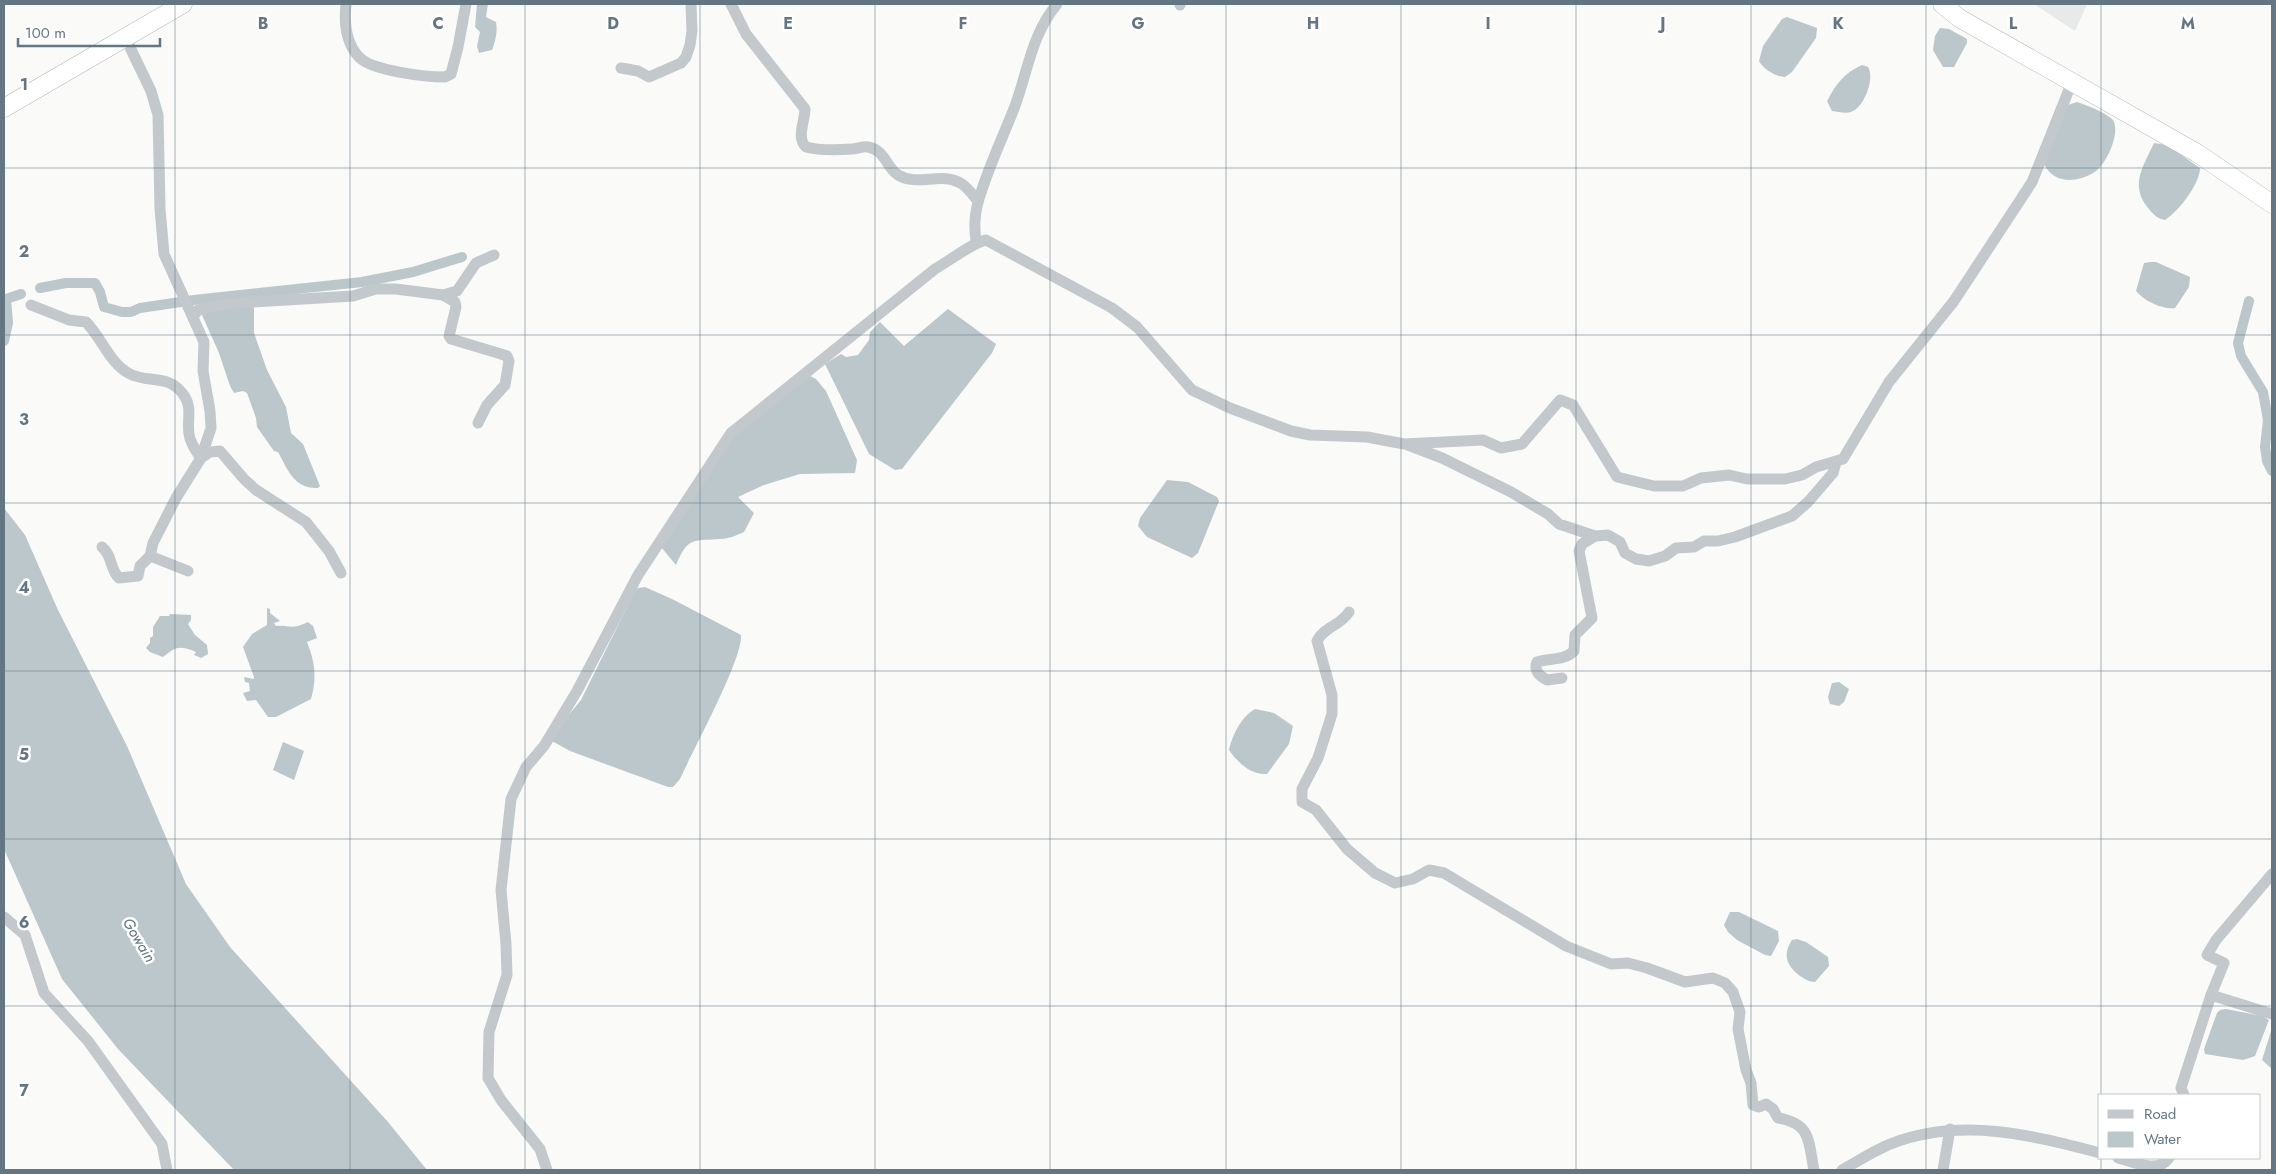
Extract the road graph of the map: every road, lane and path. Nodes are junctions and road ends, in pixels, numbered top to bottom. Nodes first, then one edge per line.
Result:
1 (183, 4) edge
2 (346, 4) edge
3 (466, 4) edge
4 (691, 4) edge
5 (730, 4) edge
6 (1056, 4) edge
7 (1942, 4) edge
8 (125, 37) junction
9 (621, 68) dead end
10 (2072, 82) junction
11 (4, 108) edge
12 (978, 201) junction
13 (2272, 204) edge
14 (976, 241) junction
15 (494, 255) dead end
16 (443, 295) junction
17 (31, 305) dead end
18 (188, 306) junction
19 (478, 423) dead end
20 (1404, 444) junction
21 (201, 458) junction
22 (1836, 462) junction
23 (1595, 536) junction
24 (102, 547) dead end
25 (150, 556) junction
26 (188, 571) dead end
27 (341, 573) dead end
28 (1349, 612) dead end
29 (1562, 678) dead end
30 (2272, 874) edge
31 (4, 917) edge
32 (2211, 995) junction
33 (2272, 1014) edge
34 (2184, 1094) edge
35 (1950, 1129) junction
36 (2098, 1152) edge
37 (2121, 1159) edge
38 (2168, 1159) edge
39 (2153, 1169) edge
40 (167, 1170) edge
41 (547, 1170) edge
42 (1814, 1170) edge
43 (1842, 1170) edge
44 (1943, 1170) edge

1 - 8 highway
2 - 3 street
4 - 9 street
5 - 12 street
6 - 12 street
7 - 10 highway
8 - 11 highway
8 - 18 street
10 - 13 highway
10 - 22 street
12 - 14 street
14 - 20 street
14 - 41 street
15 - 16 street
16 - 18 street
16 - 19 street
17 - 21 street
18 - 21 street
20 - 22 street
20 - 23 street
21 - 25 street
21 - 27 street
22 - 23 street
23 - 29 street
24 - 25 street
25 - 26 street
28 - 42 street
30 - 32 street
31 - 40 street
32 - 33 street
32 - 34 street
35 - 36 street
35 - 43 street
35 - 44 street
37 - 39 street
38 - 39 street

